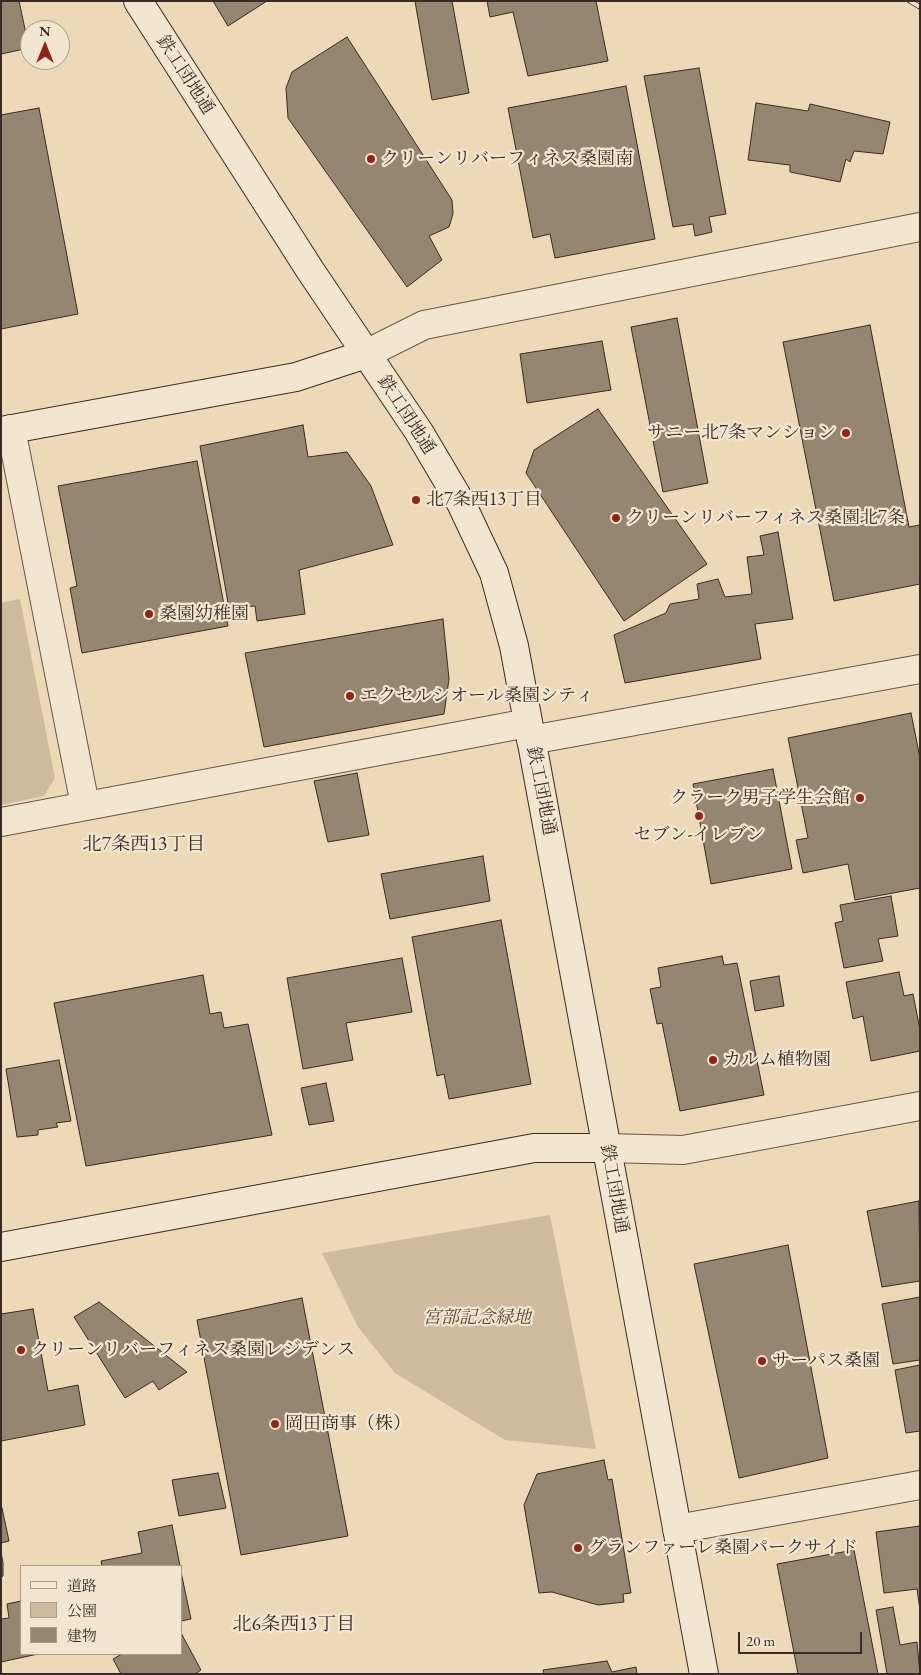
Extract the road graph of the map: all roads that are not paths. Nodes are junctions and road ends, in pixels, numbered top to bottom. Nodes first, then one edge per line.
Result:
1 (138, 1) edge
2 (920, 227) edge
3 (366, 354) junction
4 (6, 430) edge
5 (920, 669) edge
6 (530, 731) junction
7 (85, 805) junction
8 (1, 822) edge
9 (920, 1106) edge
10 (607, 1148) junction
11 (1, 1247) edge
12 (920, 1485) edge
13 (677, 1529) junction
14 (704, 1674) edge

1 - 3 street, 鉄工団地通
2 - 3 street
3 - 4 street
3 - 6 street, 鉄工団地通
4 - 7 street
5 - 6 street
6 - 7 street
6 - 10 street, 鉄工団地通
7 - 8 street
9 - 10 street
10 - 11 street
10 - 13 street, 鉄工団地通
12 - 13 street
13 - 14 street, 鉄工団地通

